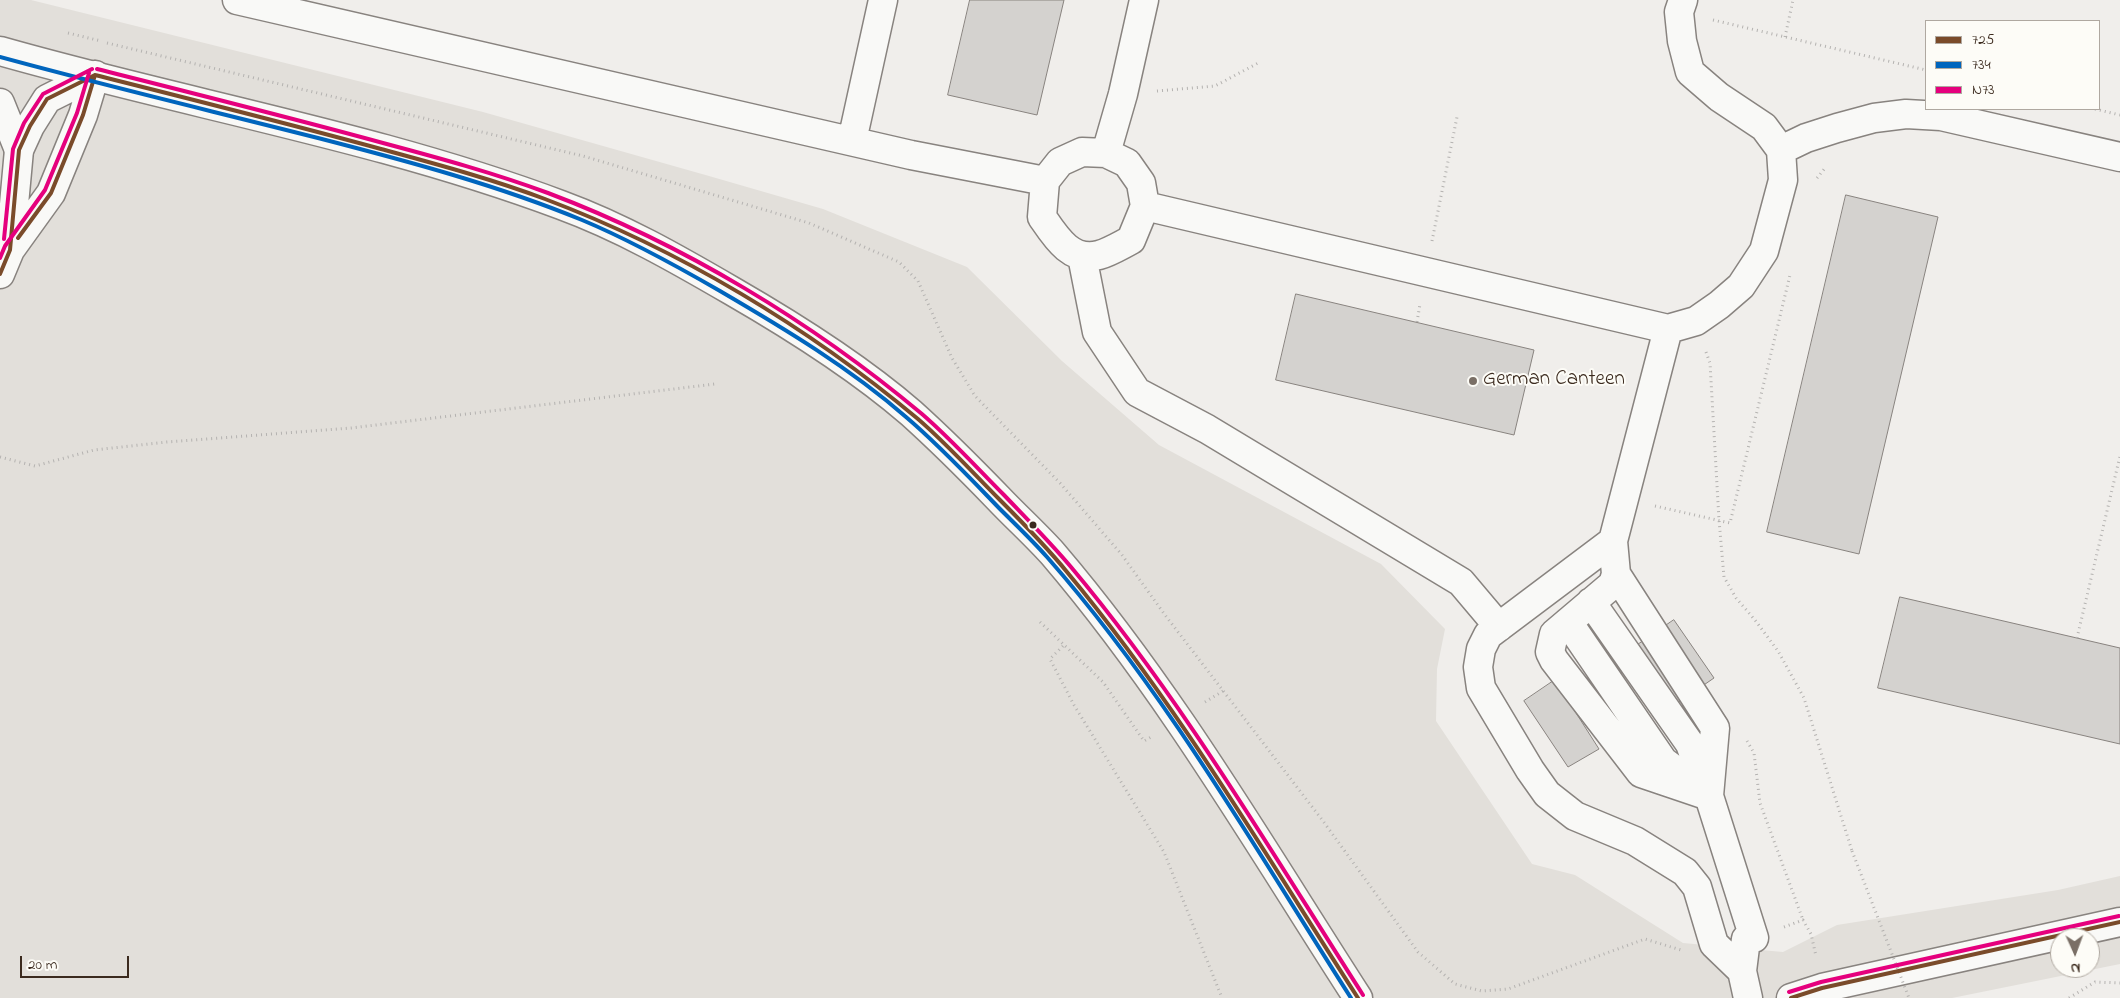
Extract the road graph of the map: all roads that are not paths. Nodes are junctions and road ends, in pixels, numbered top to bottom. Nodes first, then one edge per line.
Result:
1 (238, 0) edge
2 (883, 0) edge
3 (1144, 0) edge
4 (1681, 6) edge
5 (0, 51) edge
6 (94, 75) junction
7 (0, 103) edge
8 (852, 141) junction
9 (19, 150) junction
10 (1781, 150) junction
11 (1106, 153) junction
12 (2120, 158) edge
13 (1045, 181) junction
14 (1145, 206) junction
15 (1082, 256) junction
16 (5, 262) edge
17 (1668, 329) junction
18 (1614, 541) junction
19 (1616, 574) junction
20 (1591, 602) junction
21 (1498, 627) junction
22 (1710, 796) junction
23 (2120, 922) edge
24 (1742, 971) junction
25 (1358, 998) edge
26 (1748, 998) edge
27 (1791, 998) edge

1 - 8 main road
2 - 8 main road
3 - 11 main road
4 - 10 main road
5 - 6 main road
6 - 9 main road
6 - 16 main road
6 - 25 main road
7 - 9 main road
8 - 13 main road
9 - 16 main road
10 - 12 main road
10 - 17 main road
11 - 13 main road
11 - 14 main road
13 - 15 main road
14 - 15 main road
14 - 17 main road
15 - 21 main road
17 - 18 main road
18 - 19 main road
18 - 21 main road
19 - 20 main road
19 - 22 main road
20 - 22 main road
20 - 22 main road
21 - 24 main road
22 - 24 main road
23 - 27 main road
24 - 26 main road

